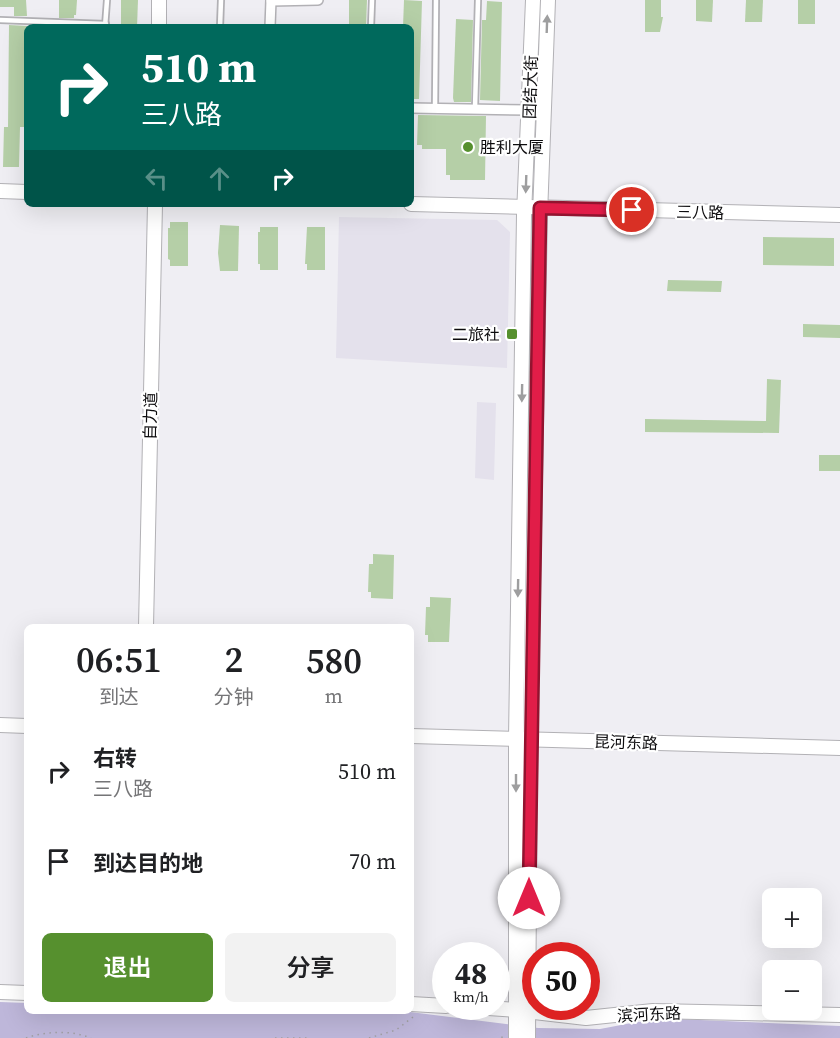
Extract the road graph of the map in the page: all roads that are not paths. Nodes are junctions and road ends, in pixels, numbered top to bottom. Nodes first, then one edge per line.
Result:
1 (107, 0) edge
2 (159, 0) edge
3 (221, 0) edge
4 (318, 0) edge
5 (372, 0) edge
6 (436, 0) edge
7 (478, 0) edge
8 (533, 0) edge
9 (548, 0) edge
10 (271, 1) edge
11 (0, 20) edge
12 (71, 24) edge
13 (106, 24) edge
14 (159, 24) edge
15 (220, 24) edge
16 (270, 24) edge
17 (371, 24) edge
18 (414, 108) edge
19 (435, 108) junction
20 (475, 109) junction
21 (529, 110) junction
22 (0, 191) edge
23 (24, 192) edge
24 (414, 204) edge
25 (155, 207) edge
26 (525, 207) junction
27 (540, 208) junction
28 (840, 215) edge
29 (146, 624) edge
30 (0, 725) edge
31 (24, 726) edge
32 (414, 736) edge
33 (516, 738) junction
34 (530, 739) junction
35 (840, 748) edge
36 (525, 942) edge
37 (522, 971) edge
38 (0, 992) edge
39 (24, 993) edge
40 (417, 1004) edge
41 (432, 1005) edge
42 (522, 1012) edge
43 (840, 1015) edge
44 (600, 1017) edge
45 (525, 1020) edge
46 (507, 1037) edge
47 (528, 1038) edge

1 - 13 lane
2 - 14 main road
3 - 15 lane
4 - 10 street
5 - 17 lane
6 - 19 lane
7 - 20 lane
8 - 21 main road, 团结大街
27 -> 9 main road, 团结大街
10 - 16 street
11 - 12 lane
18 - 19 street
19 - 20 street
20 - 21 street
21 -> 26 main road, 团结大街
22 - 23 main road
24 - 26 main road, 三八路
25 - 29 main road, 自力道
26 - 27 main road, 三八路
26 -> 33 main road, 团结大街
27 - 28 main road, 三八路
27 - 34 main road, 团结大街
30 - 31 main road
32 - 33 main road, 昆河东路
33 - 34 main road, 昆河东路
33 -> 37 main road, 团结大街
34 - 35 main road, 昆河东路
34 - 36 main road, 团结大街
38 - 39 main road
40 - 41 main road
42 - 46 main road, 团结大街
43 - 44 main road, 滨河东路
45 - 47 main road, 团结大街

